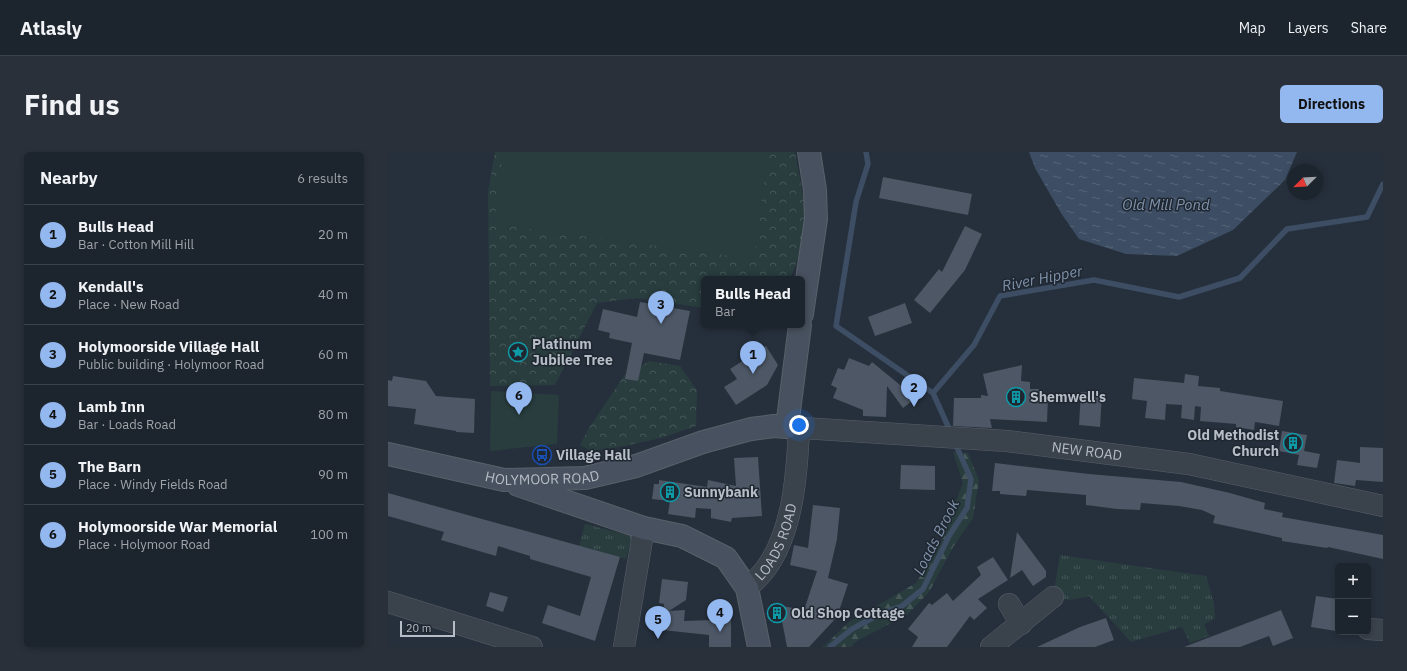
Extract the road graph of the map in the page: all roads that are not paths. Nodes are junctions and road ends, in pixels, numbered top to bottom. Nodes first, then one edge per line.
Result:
1 (808, 152) edge
2 (805, 294) edge
3 (800, 328) edge
4 (793, 428) junction
5 (388, 454) edge
6 (504, 480) junction
7 (1383, 506) edge
8 (644, 528) junction
9 (747, 588) junction
10 (1053, 597) dead end
11 (388, 602) edge
12 (1009, 604) dead end
13 (1022, 624) junction
14 (532, 647) edge
15 (624, 647) edge
16 (759, 647) edge
17 (991, 647) edge

1 - 2 street
3 - 4 street
4 - 6 street, HOLYMOOR ROAD
4 - 7 street, NEW ROAD
4 - 9 street, LOADS ROAD
5 - 6 street, HOLYMOOR ROAD
6 - 8 street
8 - 9 street
8 - 15 street
9 - 16 street, LOADS ROAD
10 - 13 street
11 - 14 street
12 - 13 street
13 - 17 street

